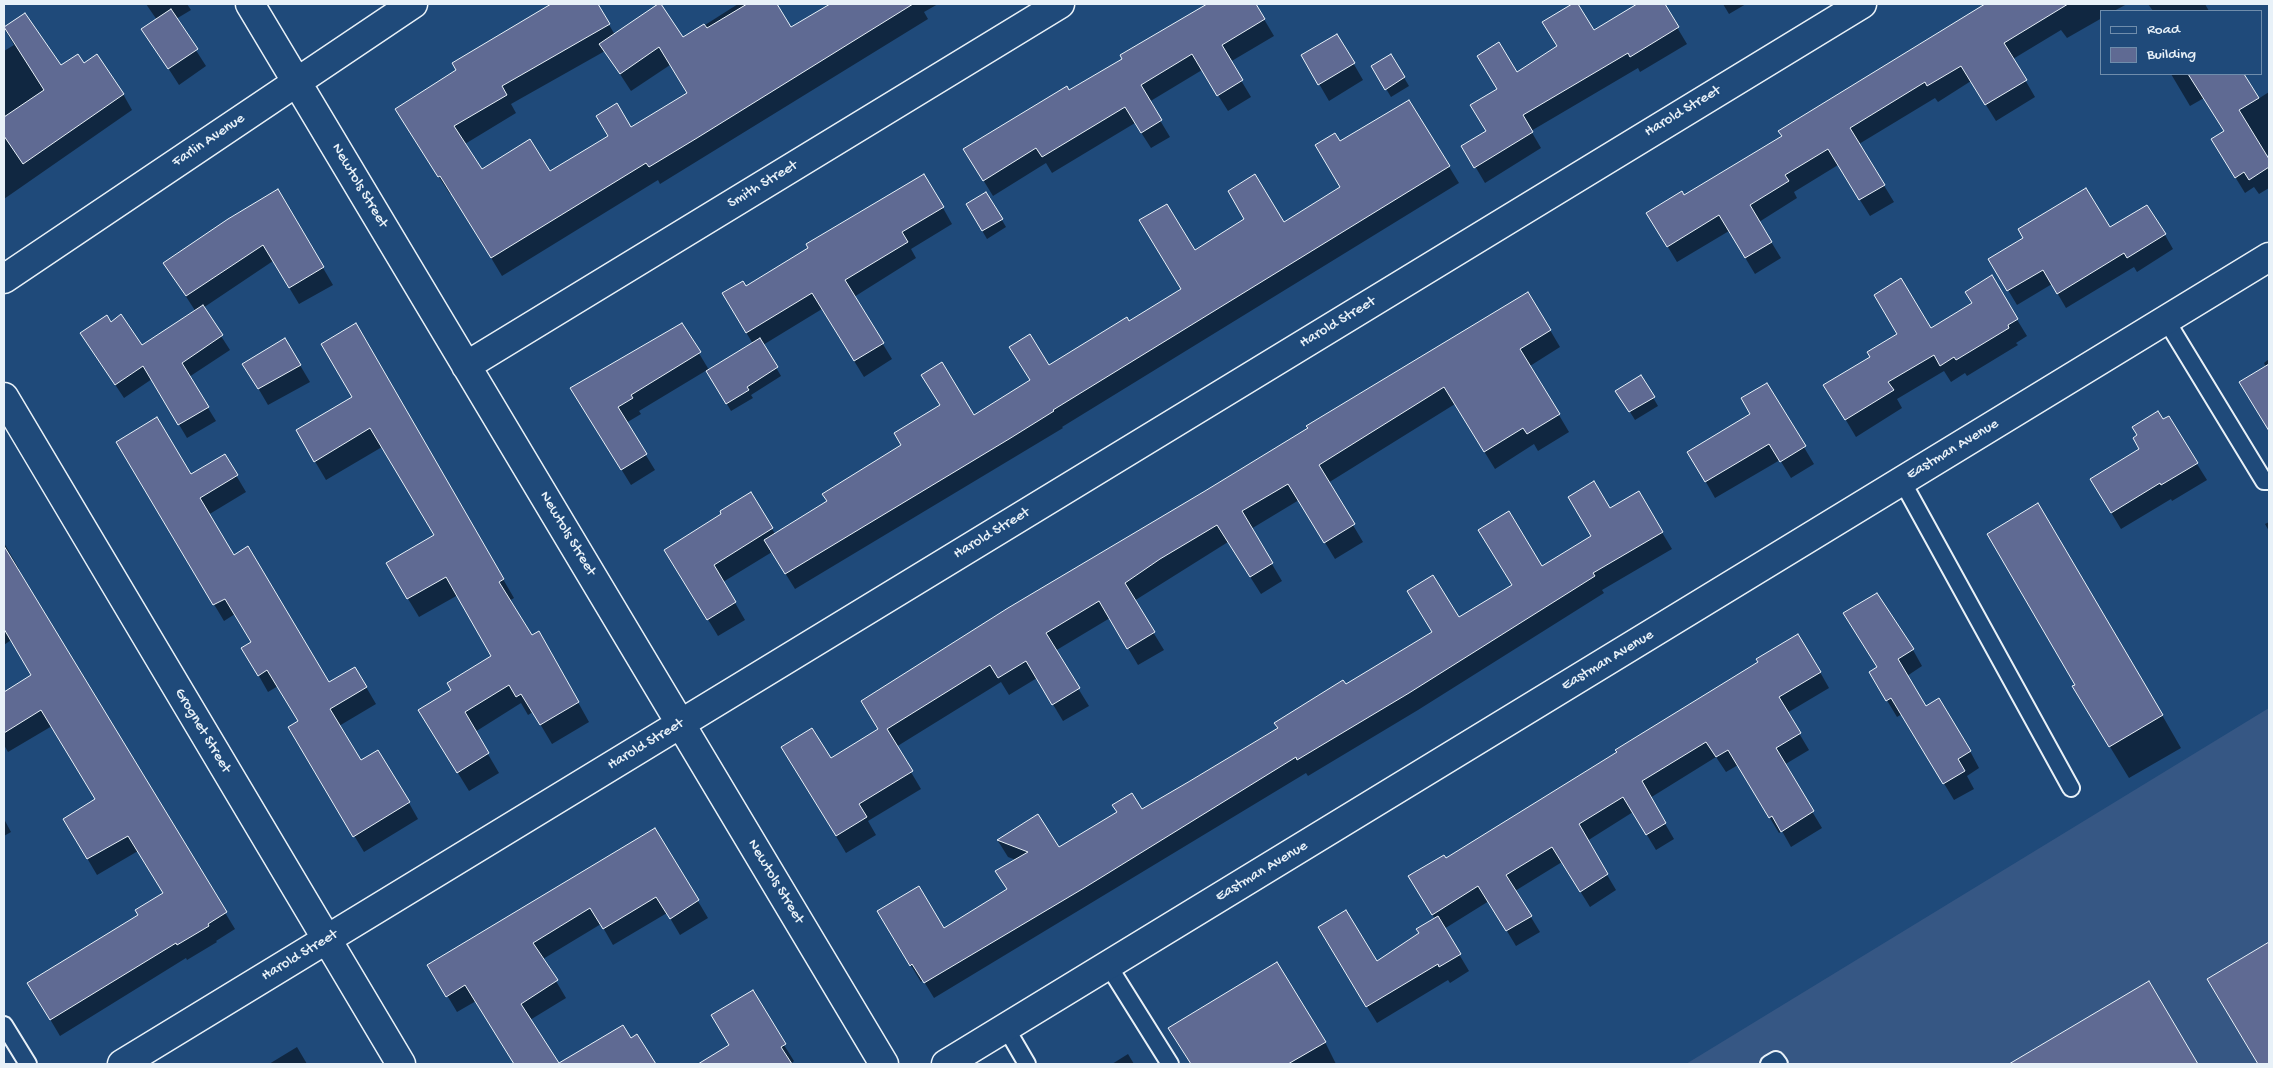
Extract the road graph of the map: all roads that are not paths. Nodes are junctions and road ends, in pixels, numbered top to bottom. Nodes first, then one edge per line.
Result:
1 (250, 4) edge
2 (413, 4) edge
3 (1060, 4) edge
4 (1862, 4) edge
5 (297, 82) junction
6 (2269, 257) edge
7 (4, 279) edge
8 (2166, 320) junction
9 (466, 366) junction
10 (4, 397) edge
11 (1902, 481) junction
12 (2269, 481) edge
13 (680, 724) junction
14 (2071, 788) dead end
15 (327, 940) junction
16 (1108, 965) junction
17 (4, 1025) edge
18 (1006, 1028) junction
19 (28, 1064) edge
20 (122, 1064) edge
21 (401, 1064) edge
22 (884, 1064) edge
23 (946, 1064) edge
24 (1027, 1064) edge
25 (1170, 1064) edge
26 (1770, 1064) edge
27 (1779, 1064) edge

1 - 5 street, Newtols Street
2 - 5 street, Farlin Avenue
3 - 9 street, Smith Street
4 - 13 street, Harold Street
5 - 7 street, Farlin Avenue
5 - 9 street, Newtols Street
6 - 8 street, Eastman Avenue
8 - 11 street, Eastman Avenue
8 - 12 lane
9 - 13 street, Newtols Street
10 - 15 street, Grognet Street
11 - 14 lane
11 - 16 street, Eastman Avenue
13 - 15 street, Harold Street
13 - 22 street, Newtols Street
15 - 20 street, Harold Street
15 - 21 street, Grognet Street
16 - 18 street, Eastman Avenue
16 - 25 lane
17 - 19 lane
18 - 23 street, Eastman Avenue
18 - 24 lane
26 - 27 lane

